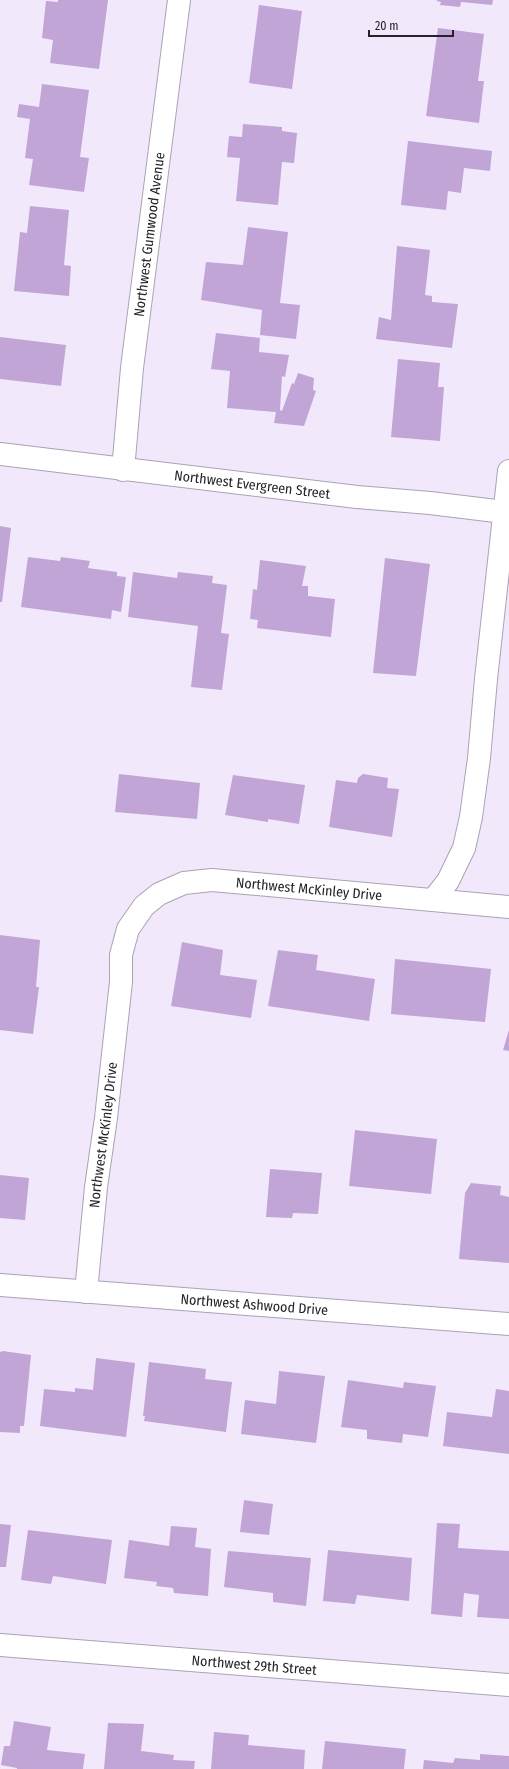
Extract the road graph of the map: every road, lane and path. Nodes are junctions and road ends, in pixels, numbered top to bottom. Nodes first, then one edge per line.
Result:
1 (179, 0) edge
2 (0, 454) edge
3 (123, 470) junction
4 (509, 471) edge
5 (504, 512) junction
6 (433, 900) junction
7 (509, 907) edge
8 (0, 1285) edge
9 (86, 1292) junction
10 (509, 1324) edge
11 (0, 1645) edge
12 (509, 1685) edge

1 - 3 street, Northwest Gumwood Avenue
2 - 3 street, Northwest Evergreen Street
3 - 5 street, Northwest Evergreen Street
4 - 5 street
5 - 6 street
6 - 7 street, Northwest McKinley Drive
6 - 9 street, Northwest McKinley Drive
8 - 9 street, Northwest Ashwood Drive
9 - 10 street, Northwest Ashwood Drive
11 - 12 street, Northwest 29th Street

